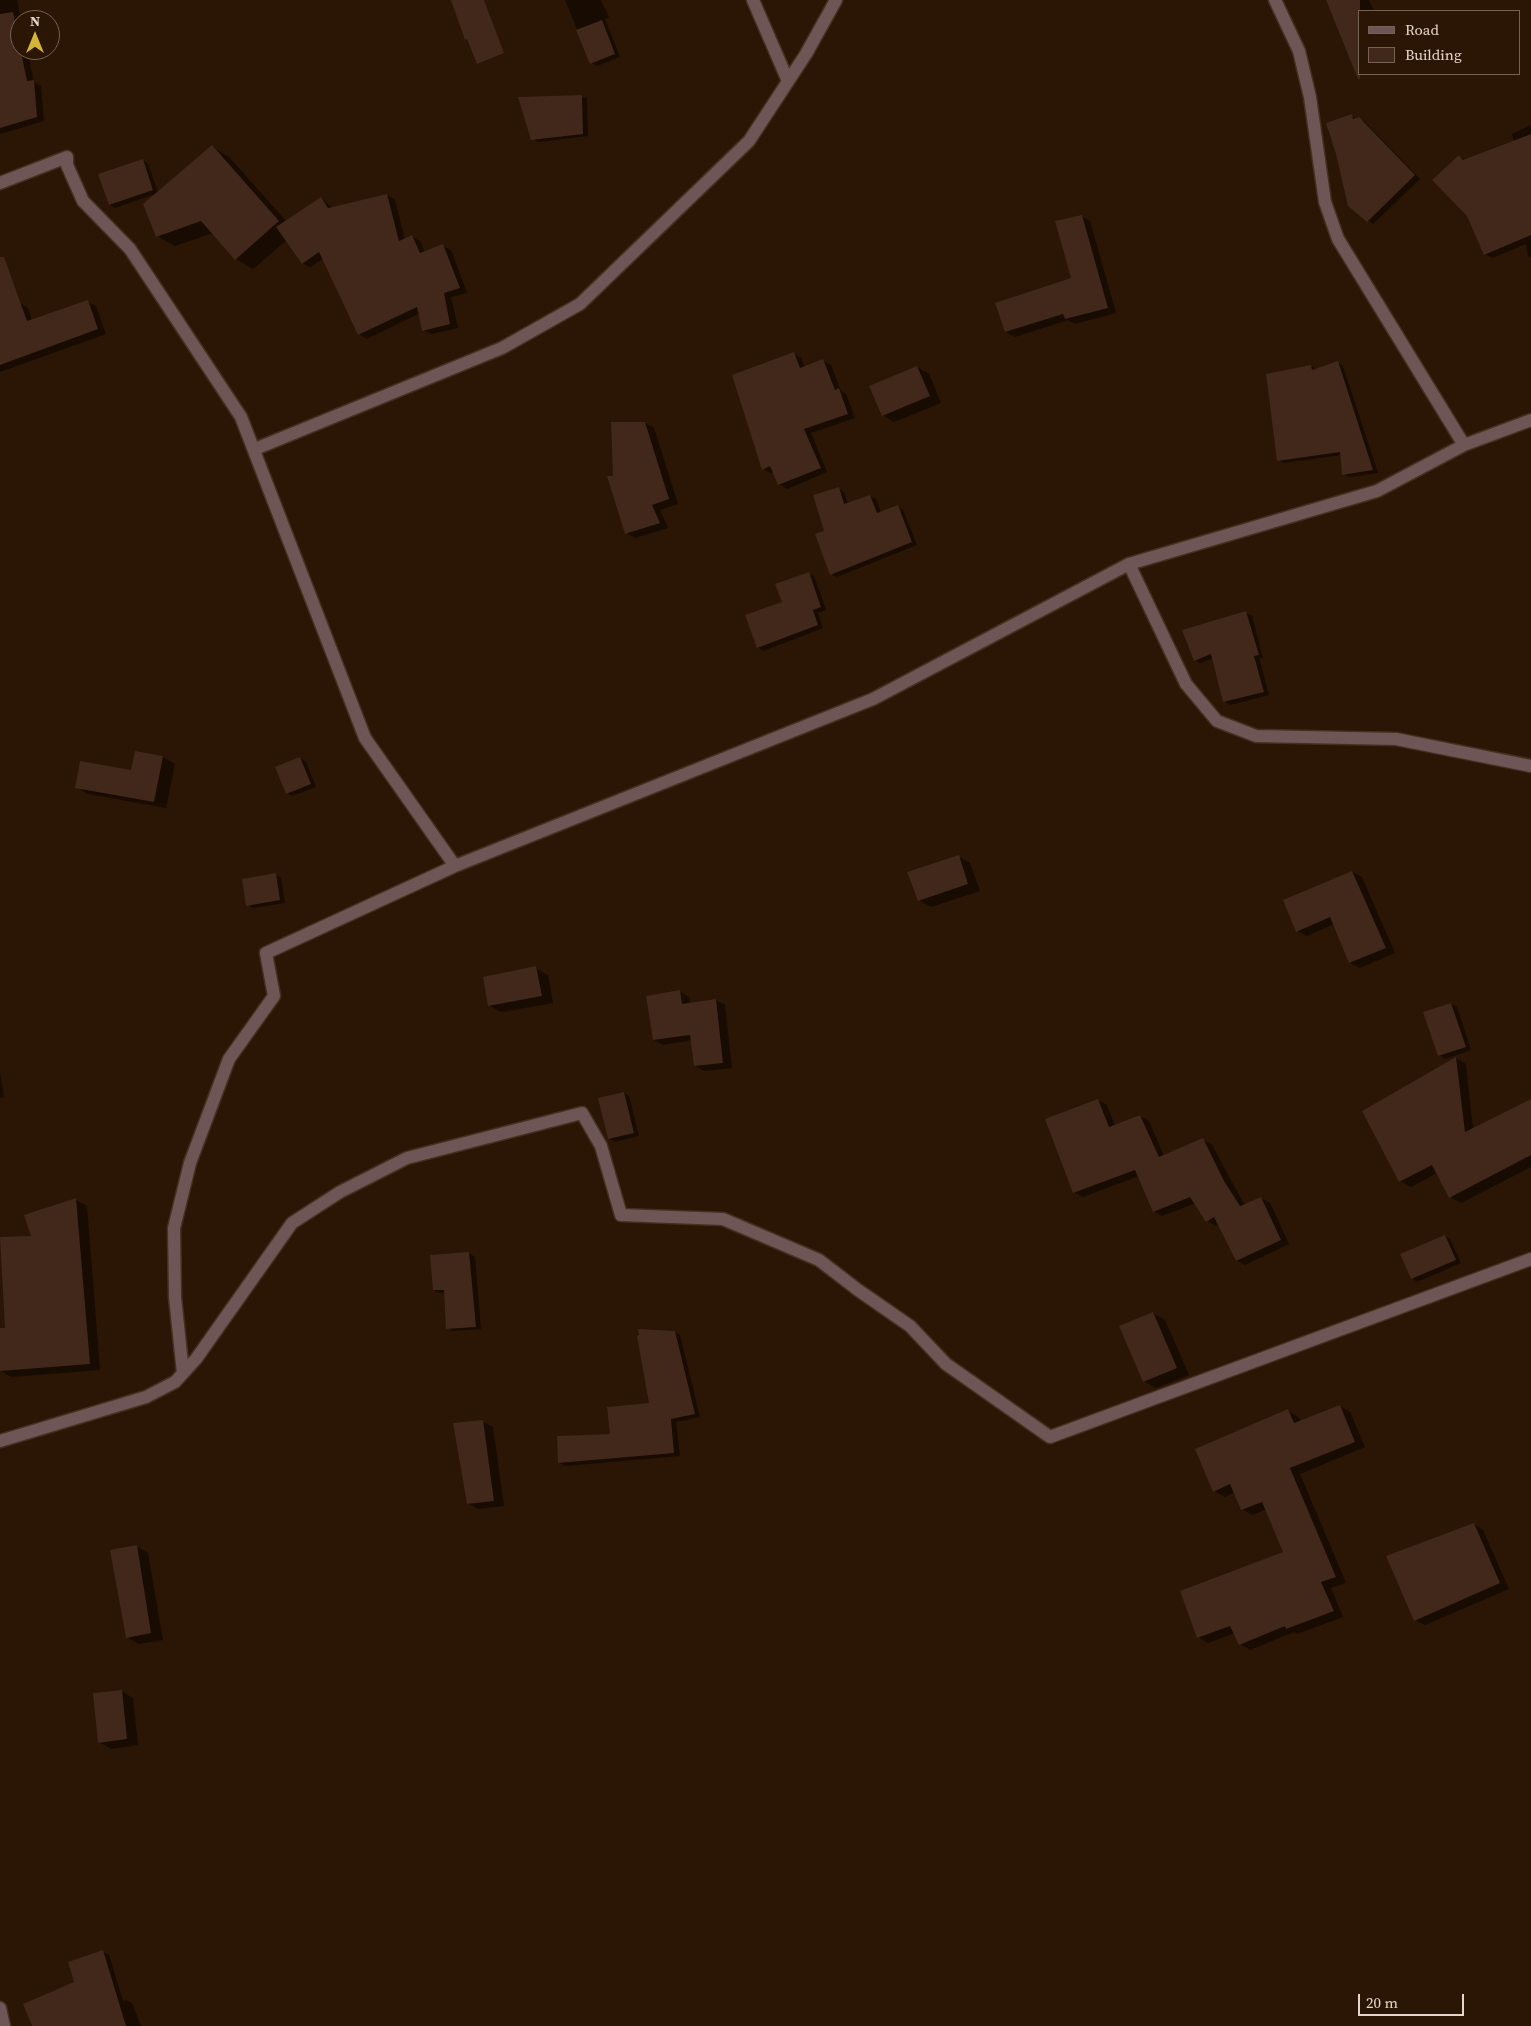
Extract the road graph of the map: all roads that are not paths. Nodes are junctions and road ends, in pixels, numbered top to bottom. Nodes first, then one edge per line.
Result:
1 (753, 0) edge
2 (836, 0) edge
3 (1275, 0) edge
4 (788, 81) junction
5 (0, 183) edge
6 (1531, 420) edge
7 (1464, 445) junction
8 (254, 449) junction
9 (1129, 564) junction
10 (1531, 766) edge
11 (454, 866) junction
12 (1531, 1260) edge
13 (183, 1373) junction
14 (0, 1441) edge
15 (0, 2008) edge
16 (4, 2026) edge

1 - 4 street
2 - 4 street
3 - 7 street
4 - 8 street
5 - 8 street
6 - 7 street
7 - 9 street
8 - 11 street
9 - 10 street
9 - 11 street
11 - 13 street
12 - 13 street
13 - 14 street
15 - 16 street

